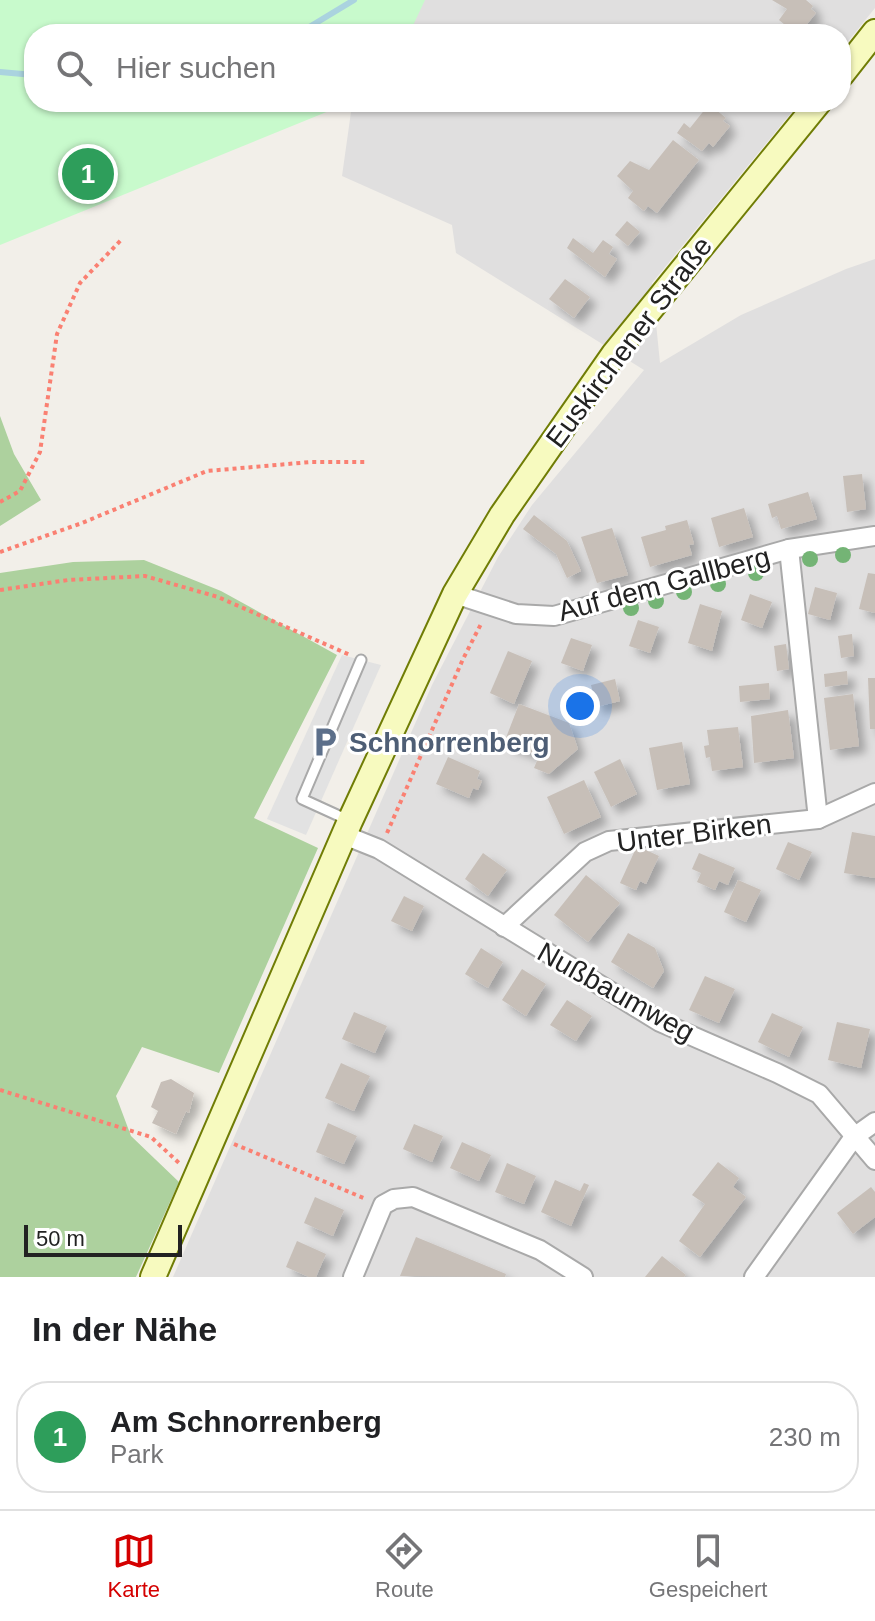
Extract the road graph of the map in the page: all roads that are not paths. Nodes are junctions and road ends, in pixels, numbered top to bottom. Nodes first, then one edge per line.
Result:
1 (875, 32) edge
2 (851, 62) edge
3 (811, 112) edge
4 (875, 536) edge
5 (789, 549) junction
6 (455, 594) junction
7 (361, 660) road end
8 (875, 793) edge
9 (818, 819) junction
10 (347, 828) junction
11 (504, 927) junction
12 (875, 1122) edge
13 (854, 1137) junction
14 (875, 1160) edge
15 (153, 1277) edge
16 (353, 1277) edge
17 (583, 1277) edge
18 (754, 1277) edge

1 - 2 main road
3 - 6 main road, Euskirchener Straße
4 - 5 street, Auf dem Gallberg
5 - 6 street, Auf dem Gallberg
5 - 9 street
6 - 10 main road
7 - 10 lane
8 - 9 street, Unter Birken
9 - 11 street, Unter Birken
10 - 11 street, Nußbaumweg
10 - 15 main road
11 - 13 street, Nußbaumweg
12 - 13 street
13 - 14 street, Nußbaumweg
13 - 18 street
16 - 17 street

